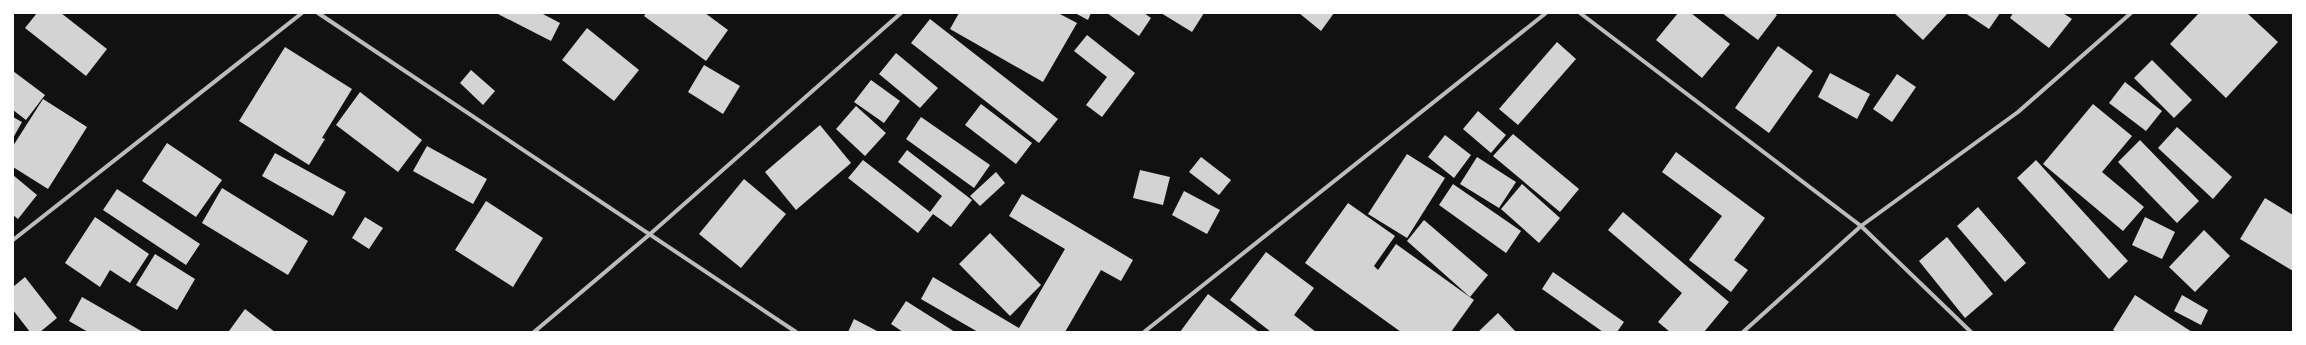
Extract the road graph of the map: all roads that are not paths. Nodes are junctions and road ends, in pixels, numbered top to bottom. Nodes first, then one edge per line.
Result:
1 (302, 13) edge
2 (318, 13) edge
3 (901, 13) edge
4 (1546, 13) edge
5 (1580, 13) edge
6 (2131, 13) edge
7 (1861, 226) junction
8 (649, 235) junction
9 (13, 240) edge
10 (534, 332) edge
11 (796, 332) edge
12 (1144, 332) edge
13 (1743, 332) edge
14 (1971, 332) edge

1 - 9 street
2 - 8 street
3 - 8 street
4 - 12 street
5 - 7 street
6 - 7 street
7 - 13 street
7 - 14 street
8 - 10 street
8 - 11 street

